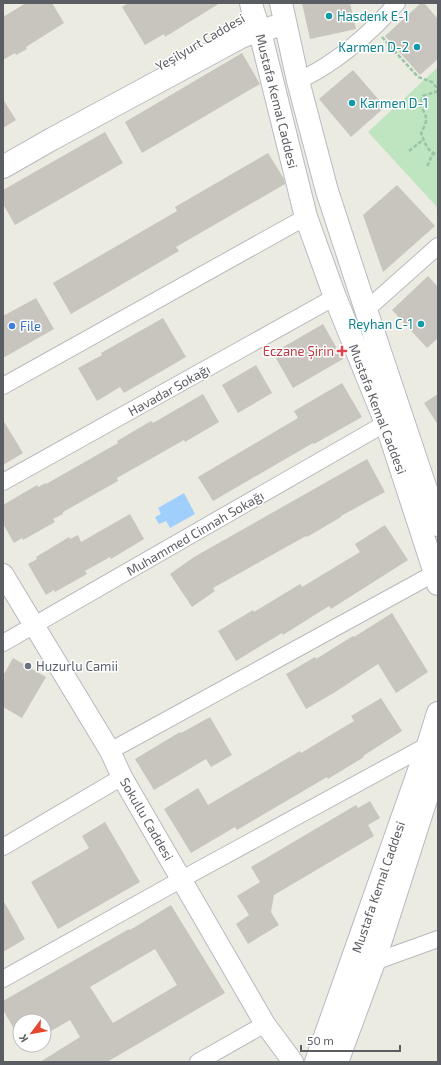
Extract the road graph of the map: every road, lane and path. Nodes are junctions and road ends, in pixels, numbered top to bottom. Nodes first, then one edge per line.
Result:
1 (397, 3) edge
2 (252, 7) edge
3 (282, 7) edge
4 (374, 28) junction
5 (260, 32) junction
6 (298, 81) junction
7 (438, 90) edge
8 (424, 139) junction
9 (409, 151) dead end
10 (3, 153) edge
11 (433, 154) junction
12 (438, 155) edge
13 (427, 166) dead end
14 (3, 167) edge
15 (306, 217) junction
16 (438, 246) edge
17 (335, 297) junction
18 (366, 310) junction
19 (3, 386) edge
20 (386, 423) junction
21 (3, 482) edge
22 (438, 525) edge
23 (3, 574) edge
24 (437, 578) edge
25 (34, 626) junction
26 (3, 643) edge
27 (438, 713) edge
28 (110, 751) junction
29 (433, 754) edge
30 (122, 777) junction
31 (3, 847) edge
32 (182, 879) junction
33 (438, 939) edge
34 (374, 962) junction
35 (3, 979) edge
36 (265, 1024) junction
37 (198, 1062) edge
38 (294, 1062) edge
39 (316, 1062) edge
40 (338, 1062) edge

1 - 4 street
2 - 3 main road, Yeşilyurt Caddesi
2 - 5 main road, Mustafa Kemal Caddesi
2 - 10 main road, Yeşilyurt Caddesi
3 - 5 main road, Yeşilyurt Caddesi
3 - 6 main road, Mustafa Kemal Caddesi
4 - 6 street
4 - 7 path
5 - 14 main road, Yeşilyurt Caddesi
5 - 15 main road, Mustafa Kemal Caddesi
6 - 18 main road, Mustafa Kemal Caddesi
7 - 8 path
8 - 9 path
8 - 11 path
11 - 12 path
11 - 13 path
15 - 17 main road, Mustafa Kemal Caddesi
15 - 19 street
16 - 18 street
17 - 20 main road, Mustafa Kemal Caddesi
17 - 21 street, Havadar Sokağı
18 - 22 main road, Mustafa Kemal Caddesi
20 - 24 main road, Mustafa Kemal Caddesi
20 - 25 street, Muhammed Cinnah Sokağı
23 - 25 street, Sokullu Caddesi
24 - 28 street
25 - 26 street, Muhammed Cinnah Sokağı
25 - 28 street, Sokullu Caddesi
27 - 29 main road, Mustafa Kemal Caddesi
28 - 30 street, Sokullu Caddesi
29 - 32 street
29 - 34 main road, Mustafa Kemal Caddesi
29 - 39 main road, Mustafa Kemal Caddesi
30 - 31 street
30 - 32 street, Sokullu Caddesi
32 - 35 street
32 - 36 street, Sokullu Caddesi
33 - 34 street
34 - 40 main road, Mustafa Kemal Caddesi
36 - 37 street
36 - 38 street, Sokullu Caddesi

